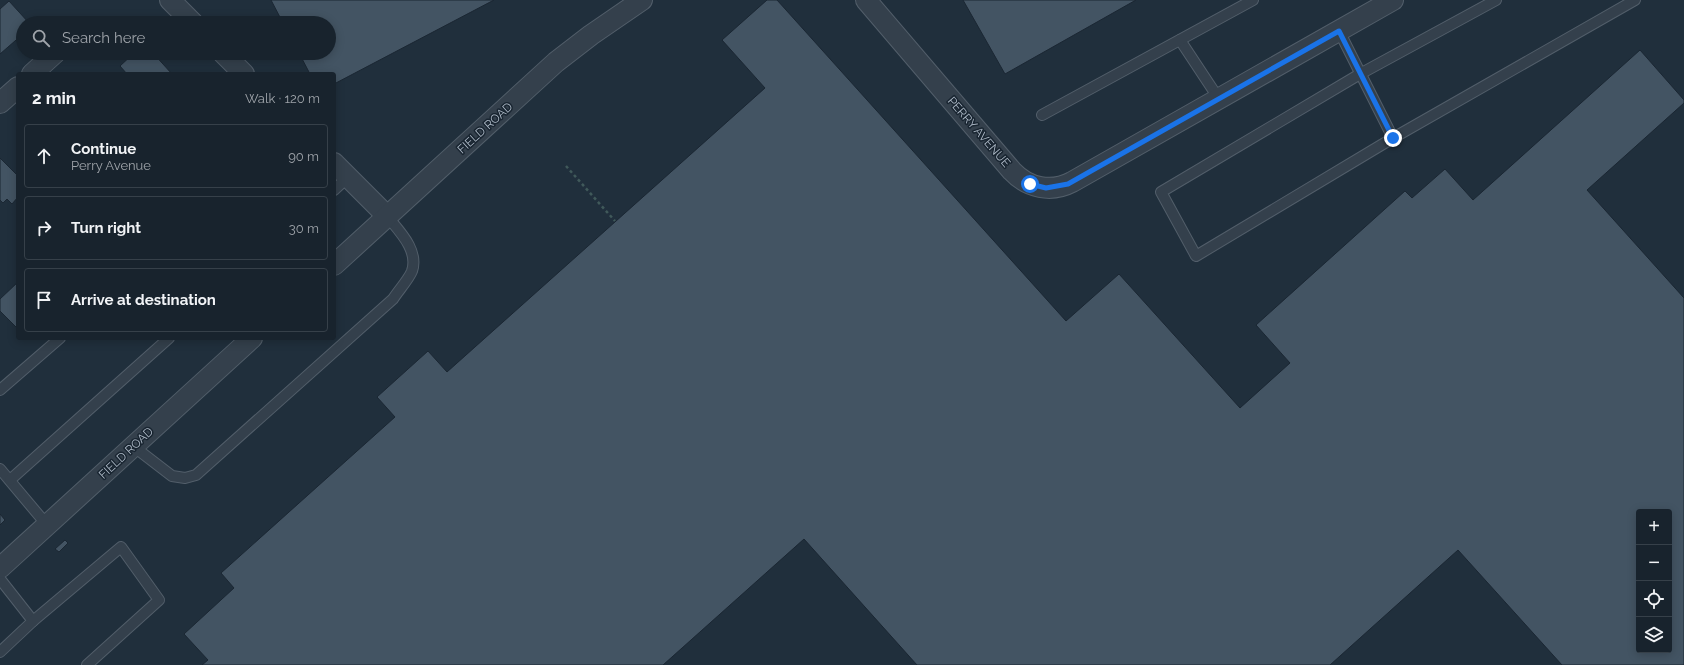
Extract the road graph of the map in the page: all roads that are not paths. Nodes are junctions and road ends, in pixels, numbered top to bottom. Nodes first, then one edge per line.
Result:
1 (170, 0) edge
2 (642, 0) edge
3 (866, 0) edge
4 (1253, 0) edge
5 (1394, 0) edge
6 (1496, 0) edge
7 (1629, 2) edge
8 (186, 16) edge
9 (1339, 31) junction
10 (1180, 40) junction
11 (47, 60) edge
12 (230, 60) edge
13 (34, 72) edge
14 (242, 72) edge
15 (1360, 74) junction
16 (16, 89) edge
17 (1219, 99) junction
18 (0, 103) edge
19 (1042, 115) dead end
20 (1393, 138) junction
21 (336, 169) edge
22 (341, 184) edge
23 (387, 216) junction
24 (336, 263) edge
25 (58, 340) edge
26 (166, 340) edge
27 (250, 340) edge
28 (0, 390) edge
29 (133, 446) junction
30 (0, 469) edge
31 (10, 480) junction
32 (47, 525) junction
33 (0, 568) edge
34 (0, 579) edge
35 (34, 622) junction
36 (0, 652) edge
37 (87, 665) edge

1 - 8 street
2 - 23 street, FIELD ROAD
3 - 17 street, PERRY AVENUE
4 - 10 lane
5 - 9 street, PERRY AVENUE
6 - 15 lane
7 - 20 lane
9 - 15 lane
9 - 17 street, PERRY AVENUE
10 - 17 lane
10 - 19 lane
11 - 13 street
12 - 14 street
15 - 20 lane
15 - 20 lane
16 - 18 street
21 - 22 street
22 - 23 street
23 - 24 street, FIELD ROAD
23 - 29 lane
25 - 28 lane
26 - 31 lane
27 - 29 street, FIELD ROAD
29 - 32 street, FIELD ROAD
30 - 31 lane
31 - 32 lane
32 - 33 street, FIELD ROAD
34 - 35 lane
35 - 36 lane
35 - 37 lane

